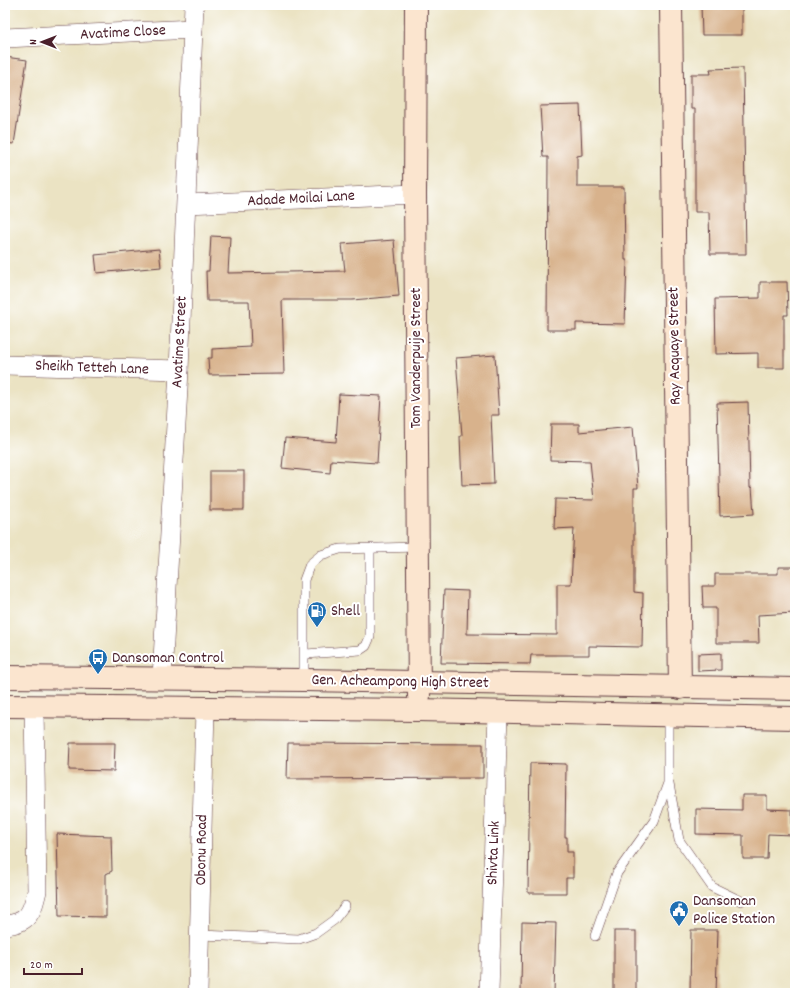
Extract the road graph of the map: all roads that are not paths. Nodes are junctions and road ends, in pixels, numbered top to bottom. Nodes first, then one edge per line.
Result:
1 (194, 5) edge
2 (416, 5) edge
3 (671, 5) edge
4 (193, 29) junction
5 (5, 38) edge
6 (415, 194) junction
7 (187, 204) junction
8 (5, 365) edge
9 (179, 370) junction
10 (418, 547) junction
11 (370, 548) junction
12 (306, 654) junction
13 (5, 677) edge
14 (162, 678) junction
15 (304, 680) junction
16 (420, 682) junction
17 (680, 688) junction
18 (795, 689) edge
19 (5, 706) edge
20 (34, 707) junction
21 (205, 708) junction
22 (418, 710) junction
23 (498, 713) junction
24 (668, 716) junction
25 (795, 718) edge
26 (668, 783) junction
27 (741, 901) dead end
28 (345, 906) dead end
29 (5, 925) edge
30 (200, 935) junction
31 (595, 936) dead end
32 (198, 993) edge
33 (489, 993) edge

1 - 4 street, Avatime Street
2 - 6 main road, Tom Vanderpuije Street
3 - 17 main road, Ray Acquaye Street
4 - 5 street, Avatime Close
4 - 7 street, Avatime Street
6 - 7 street, Adade Moilai Lane
6 - 10 main road, Tom Vanderpuije Street
7 - 9 street, Avatime Street
8 - 9 street, Sheikh Tetteh Lane
9 - 14 street, Avatime Street
10 - 11 lane
10 - 16 main road, Tom Vanderpuije Street
11 - 12 lane
11 - 12 lane
12 - 15 lane
13 - 14 main road, Gen. Acheampong High Street
14 - 15 main road, Gen. Acheampong High Street
15 - 16 main road, Gen. Acheampong High Street
16 - 17 main road, Gen. Acheampong High Street
16 - 22 main road, Tom Vanderpuije Street
17 - 18 main road, Gen. Acheampong High Street
19 - 20 main road, Gen. Acheampong High Street
20 - 21 main road, Gen. Acheampong High Street
20 - 29 street
21 - 22 main road, Gen. Acheampong High Street
21 - 30 street, Obonu Road
22 - 23 main road, Gen. Acheampong High Street
23 - 24 main road, Gen. Acheampong High Street
23 - 33 street, Shivta Link
24 - 25 main road, Gen. Acheampong High Street
24 - 26 lane
26 - 27 lane
26 - 31 lane
28 - 30 lane
30 - 32 street, Obonu Road

